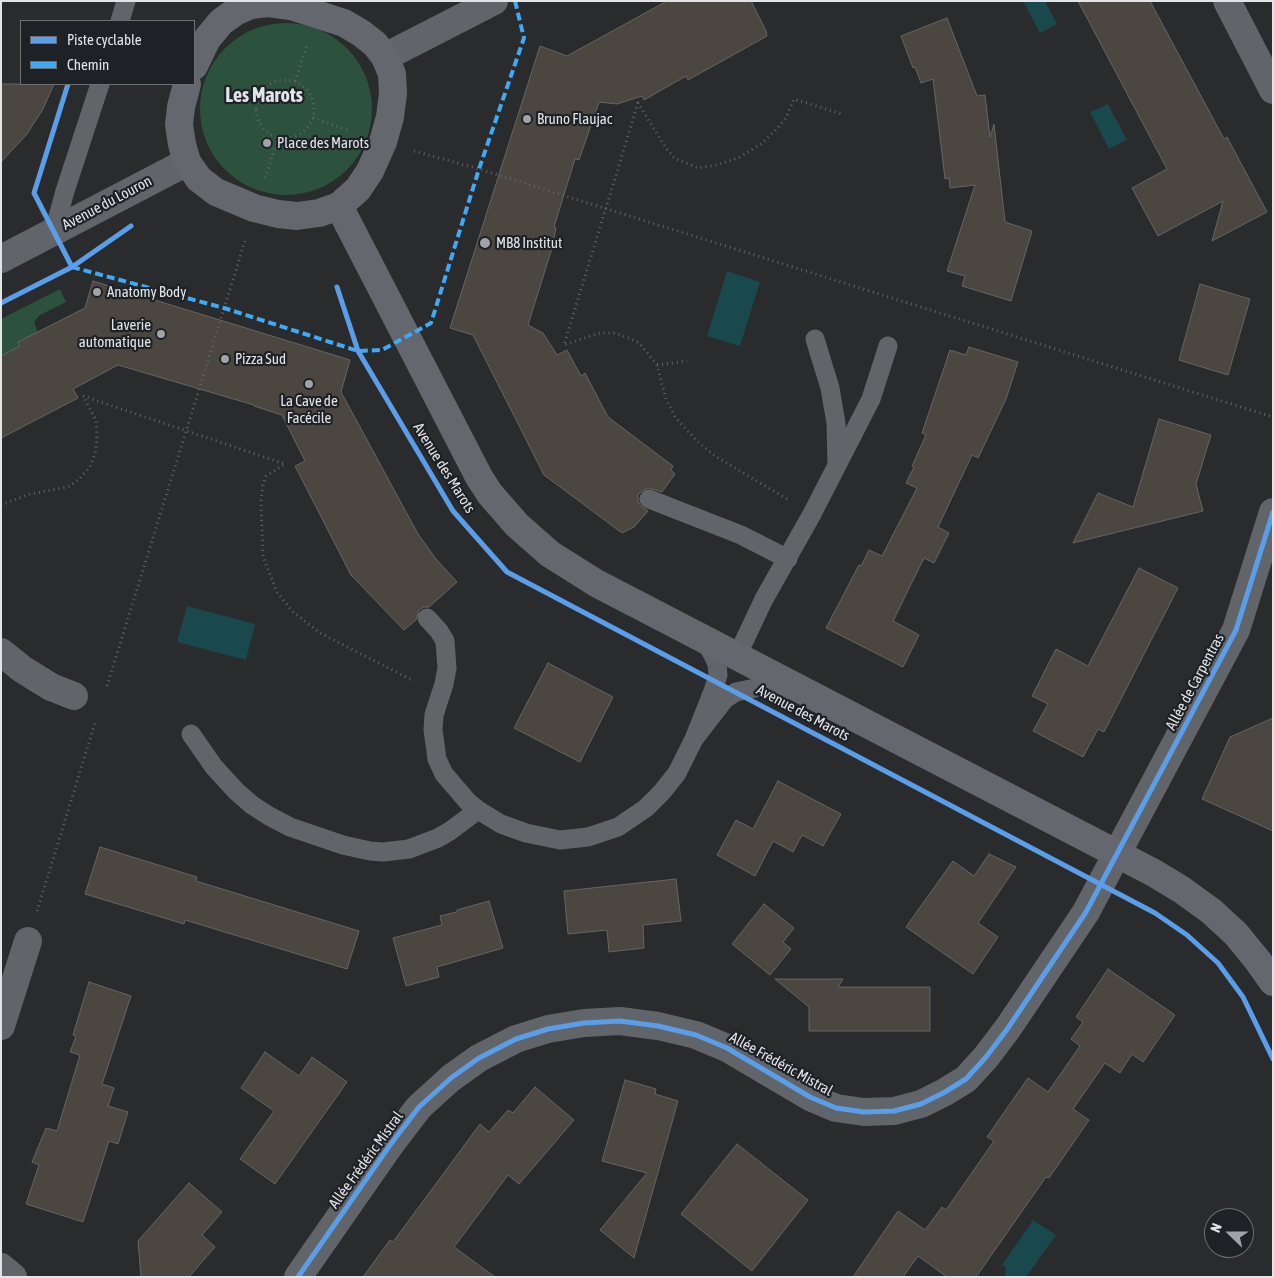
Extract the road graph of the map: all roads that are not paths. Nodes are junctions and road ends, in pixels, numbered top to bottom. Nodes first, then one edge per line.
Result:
1 (126, 1) edge
2 (494, 1) edge
3 (1227, 1) edge
4 (232, 6) edge
5 (120, 20) edge
6 (385, 56) junction
7 (195, 64) edge
8 (100, 85) edge
9 (187, 85) edge
10 (1273, 90) edge
11 (187, 162) junction
12 (338, 206) junction
13 (54, 231) junction
14 (1, 259) edge
15 (815, 338) dead end
16 (888, 346) dead end
17 (837, 467) junction
18 (649, 499) dead end
19 (1273, 512) edge
20 (788, 558) junction
21 (427, 618) dead end
22 (703, 639) junction
23 (1, 652) edge
24 (737, 656) junction
25 (802, 691) junction
26 (74, 696) dead end
27 (191, 734) dead end
28 (694, 739) junction
29 (478, 810) junction
30 (1117, 853) junction
31 (28, 940) road end
32 (1273, 982) edge
33 (1, 1026) edge
34 (1, 1267) edge
35 (13, 1277) edge
36 (298, 1277) edge

1 - 5 lane
2 - 6 street
3 - 10 street
4 - 6 street
4 - 7 street
6 - 12 street
8 - 13 lane
9 - 11 street
11 - 12 street
11 - 13 street, Avenue du Louron
12 - 22 street, Avenue des Marots
13 - 14 street, Avenue du Louron
15 - 17 lane
16 - 17 lane
17 - 20 lane
18 - 20 lane
19 - 30 street, Allée de Carpentras
20 - 24 lane
21 - 29 lane
22 - 24 street, Avenue des Marots
22 - 28 lane
23 - 26 street
24 - 25 street, Avenue des Marots
25 - 28 lane
25 - 30 street, Avenue des Marots
27 - 29 lane
28 - 29 lane
30 - 32 street, Avenue des Marots
30 - 36 street, Allée Frédéric Mistral
31 - 33 street
34 - 35 street

